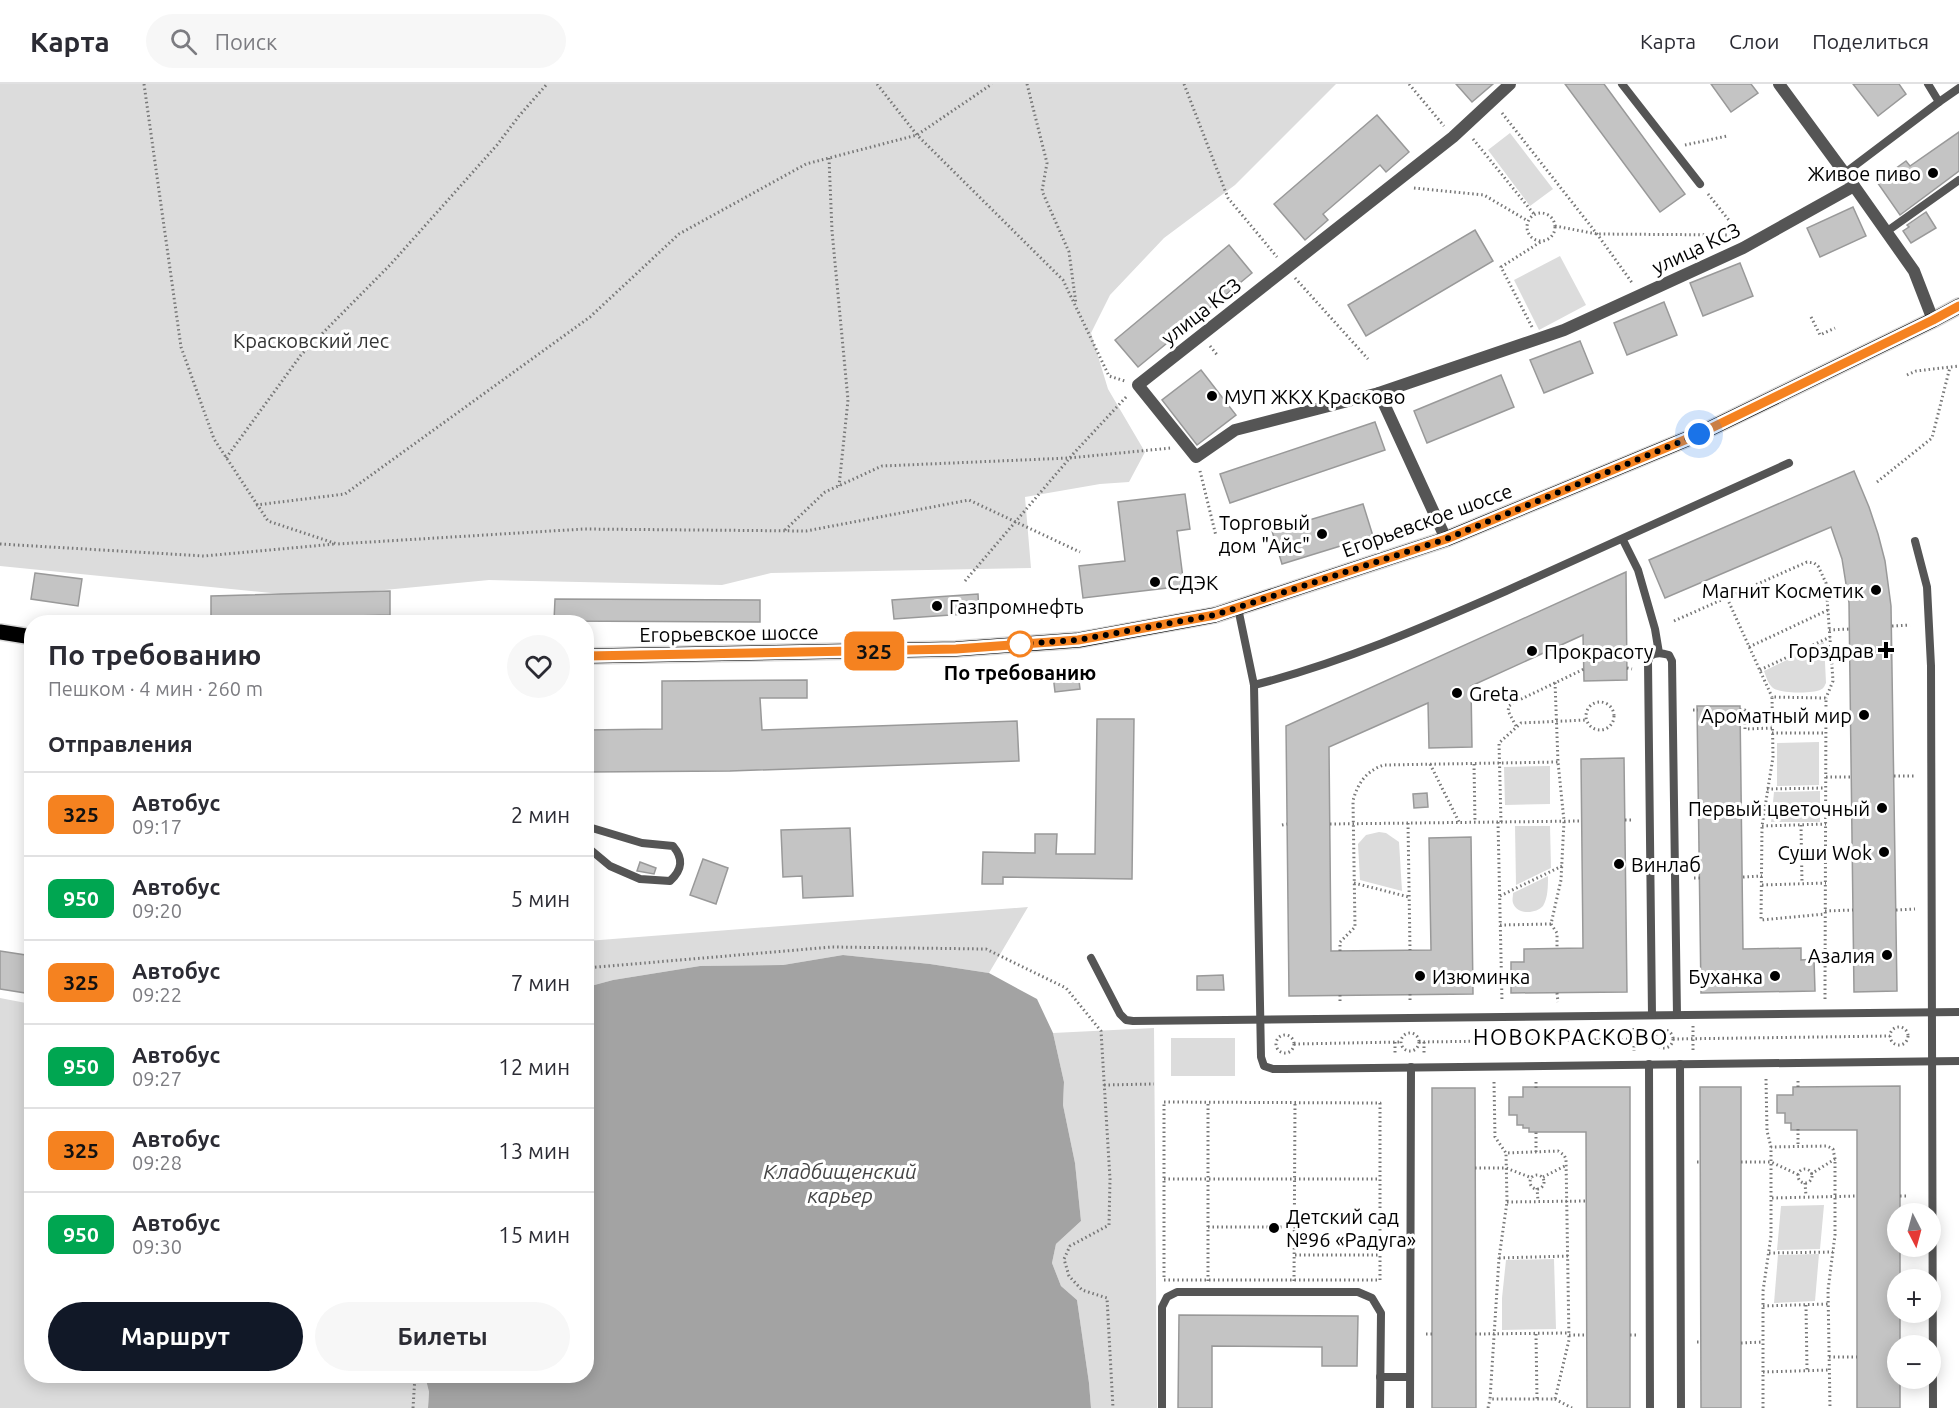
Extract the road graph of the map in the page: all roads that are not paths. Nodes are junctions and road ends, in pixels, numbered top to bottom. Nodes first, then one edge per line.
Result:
1 (1510, 84) edge
2 (1622, 84) edge
3 (1779, 84) edge
4 (1928, 84) edge
5 (1959, 88) edge
6 (1939, 102) junction
7 (1845, 173) junction
8 (1959, 180) edge
9 (1700, 184) road end
10 (1854, 186) junction
11 (1886, 231) junction
12 (1959, 306) edge
13 (1933, 320) junction
14 (1379, 393) junction
15 (1789, 463) dead end
16 (1446, 539) junction
17 (1623, 540) junction
18 (1915, 541) dead end
19 (1239, 608) junction
20 (0, 632) edge
21 (24, 636) edge
22 (1659, 653) junction
23 (594, 658) edge
24 (1254, 685) junction
25 (594, 827) edge
26 (594, 853) edge
27 (1090, 958) dead end
28 (1932, 1012) junction
29 (1959, 1012) edge
30 (1652, 1015) junction
31 (1677, 1015) junction
32 (1261, 1019) junction
33 (1932, 1061) junction
34 (1959, 1061) edge
35 (1649, 1064) junction
36 (1680, 1064) junction
37 (1411, 1067) junction
38 (1380, 1377) junction
39 (1410, 1377) junction
40 (1162, 1408) edge
41 (1380, 1408) edge
42 (1410, 1408) edge
43 (1650, 1408) edge
44 (1681, 1408) edge
45 (1933, 1408) edge

1 - 14 street, улица КСЗ
2 - 9 lane
3 - 7 street
4 - 6 lane
5 - 6 lane
6 - 7 lane
7 - 10 street
8 - 11 lane
10 - 11 street
10 - 14 street, улица КСЗ
11 - 13 street
12 - 13 main road, Егорьевское шоссе
13 - 16 main road, Егорьевское шоссе
14 - 16 street
15 - 17 lane
16 - 19 main road, Егорьевское шоссе
17 - 22 lane
17 - 24 lane
18 - 28 lane
19 - 23 main road, Егорьевское шоссе
19 - 24 lane
20 - 21 main road
22 - 30 lane
22 - 31 lane
24 - 32 lane
25 - 26 lane
27 - 32 lane
28 - 29 lane
28 - 31 lane
28 - 33 lane
30 - 31 lane
30 - 32 lane
32 - 37 lane
33 - 34 lane
33 - 36 lane
33 - 45 lane
35 - 36 lane
35 - 37 lane
35 - 43 lane
36 - 44 lane
37 - 39 lane
38 - 39 lane
38 - 40 lane
38 - 41 lane
39 - 42 lane

